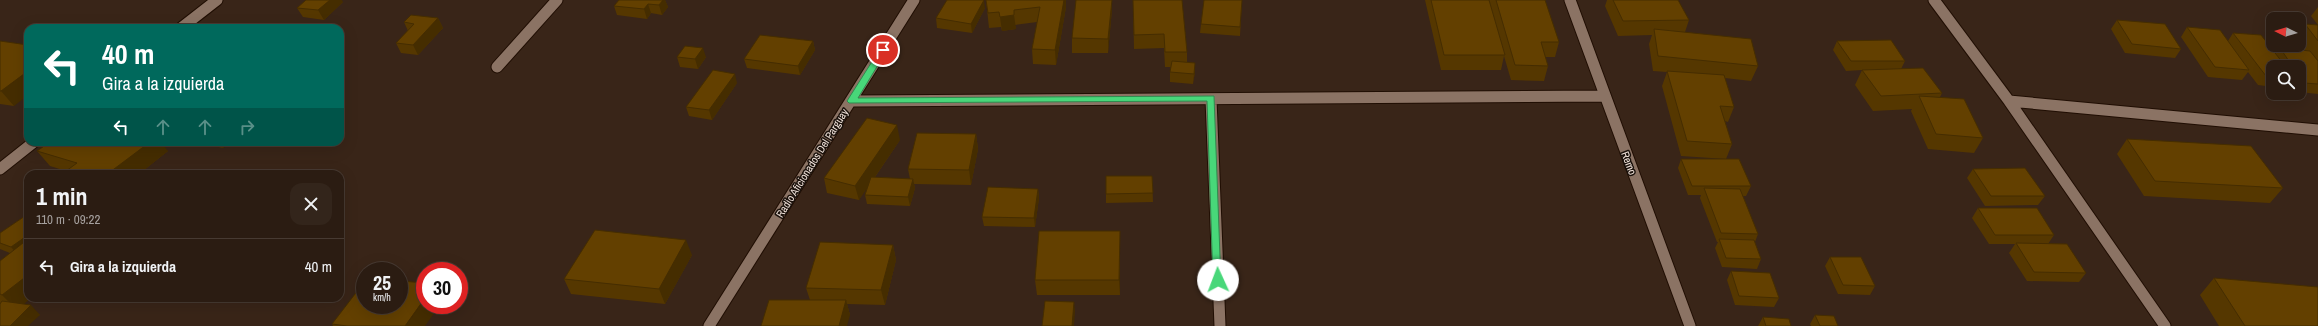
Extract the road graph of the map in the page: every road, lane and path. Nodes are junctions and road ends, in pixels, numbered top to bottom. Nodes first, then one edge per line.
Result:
1 (217, 0) edge
2 (557, 0) edge
3 (914, 0) edge
4 (1570, 0) edge
5 (1934, 0) edge
6 (186, 24) edge
7 (497, 67) dead end
8 (1604, 96) junction
9 (1211, 98) junction
10 (852, 101) junction
11 (2009, 101) junction
12 (2318, 130) edge
13 (29, 146) edge
14 (0, 169) edge
15 (709, 326) edge
16 (1220, 326) edge
17 (1690, 326) edge
18 (2165, 326) edge

1 - 6 street
2 - 7 street
3 - 10 street, Radio Aficionados Del Parguay
4 - 8 street, Remo
5 - 11 street
8 - 9 street
8 - 17 street, Remo
9 - 10 street
9 - 16 street
10 - 15 street, Radio Aficionados Del Parguay
11 - 12 street
11 - 18 street
13 - 14 street

